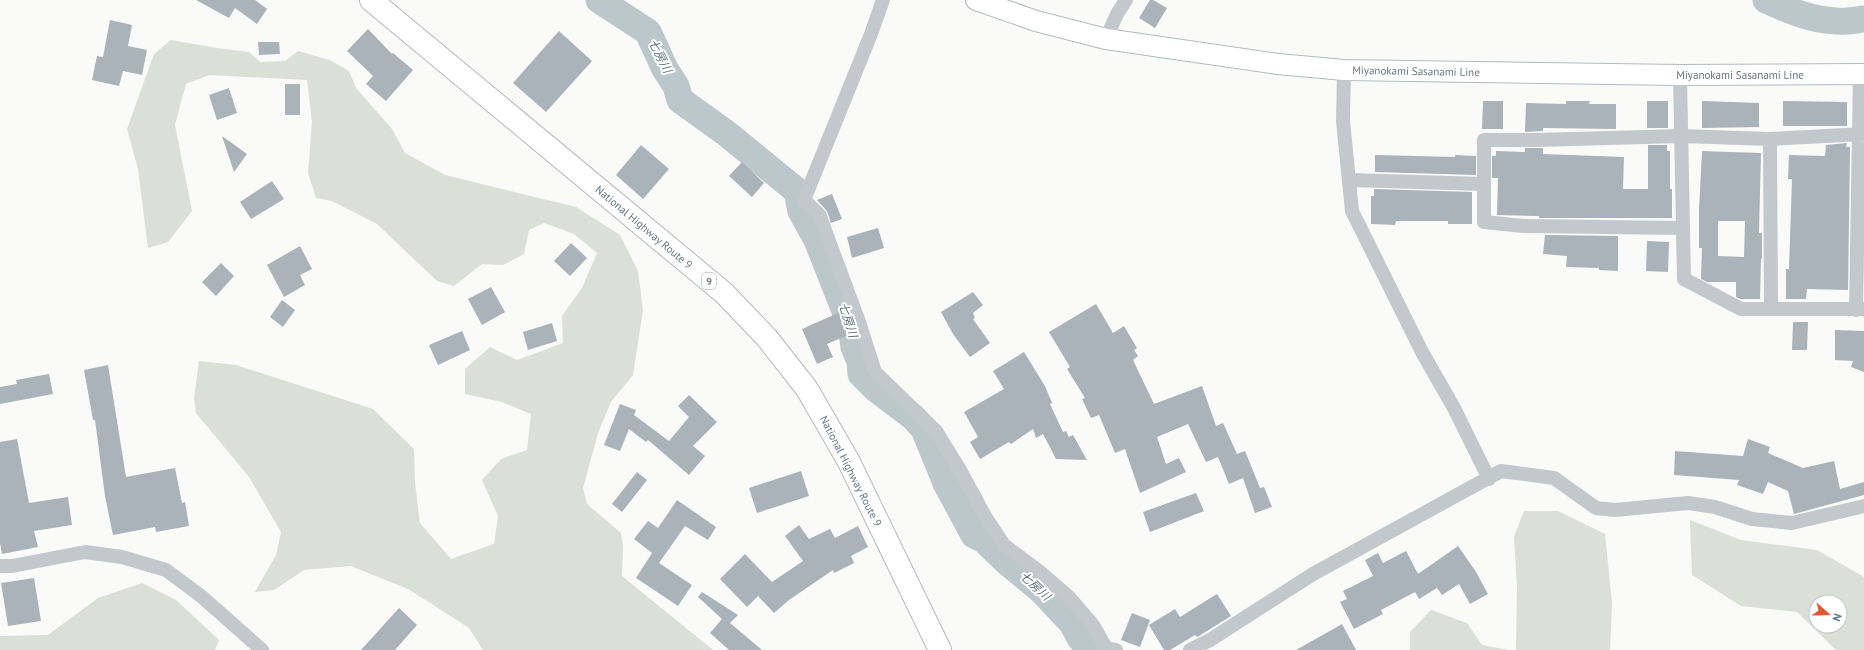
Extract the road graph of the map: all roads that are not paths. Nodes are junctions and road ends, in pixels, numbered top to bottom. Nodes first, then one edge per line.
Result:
1 (371, 0) edge
2 (883, 0) edge
3 (976, 0) edge
4 (1126, 0) edge
5 (1106, 39) junction
6 (1344, 70) junction
7 (1862, 74) edge
8 (1680, 75) junction
9 (1862, 134) edge
10 (1681, 136) junction
11 (1770, 139) junction
12 (1350, 180) junction
13 (1484, 184) junction
14 (1682, 228) junction
15 (1771, 308) junction
16 (1860, 310) edge
17 (1489, 479) junction
18 (1864, 506) edge
19 (0, 566) edge
20 (1109, 649) edge
21 (262, 650) edge
22 (940, 650) edge
23 (1190, 650) edge

1 - 22 highway, National Highway Route 9 / 9
2 - 20 street
3 - 5 main road, Miyanokami Sasanami Line
4 - 5 street
5 - 6 main road, Miyanokami Sasanami Line
6 - 8 main road, Miyanokami Sasanami Line
6 - 12 street
7 - 8 main road, Miyanokami Sasanami Line
7 - 9 street
8 - 10 street
9 - 11 street
9 - 16 street
10 - 11 street
10 - 13 street
10 - 14 street
11 - 15 street
12 - 13 street
12 - 17 street
13 - 14 street
14 - 15 street
15 - 16 street
17 - 18 street
17 - 23 street
19 - 21 street

